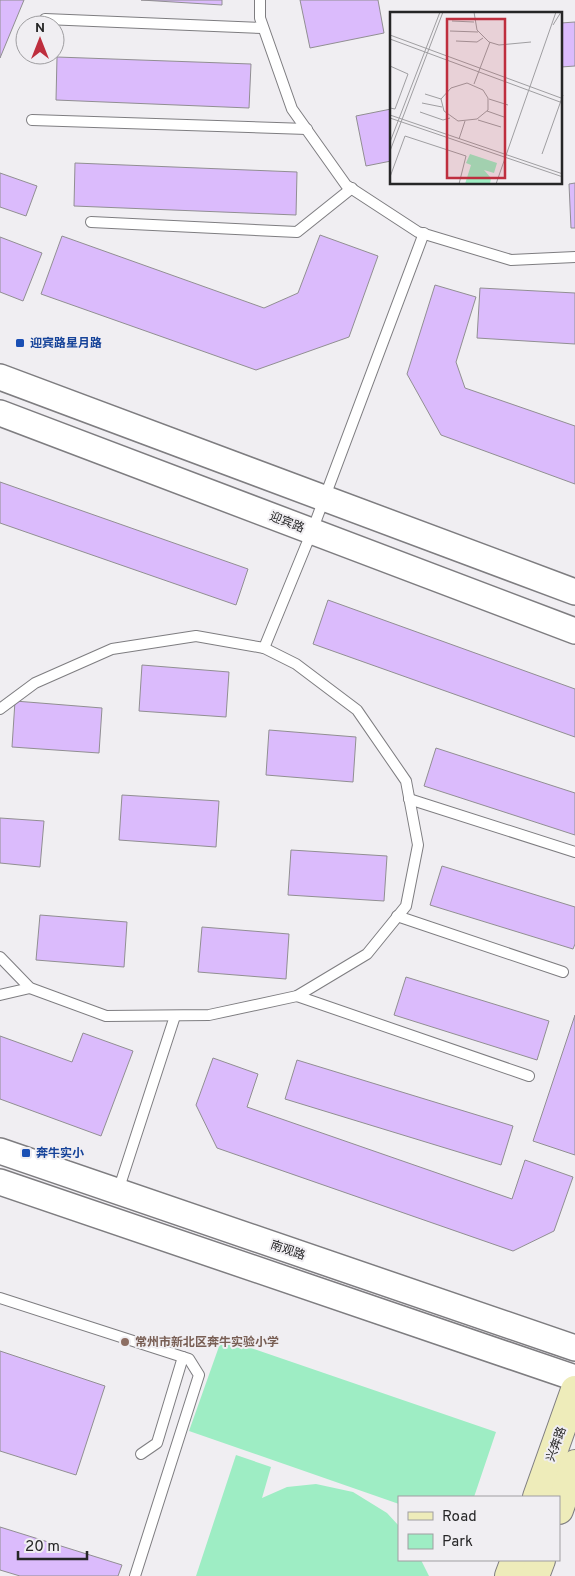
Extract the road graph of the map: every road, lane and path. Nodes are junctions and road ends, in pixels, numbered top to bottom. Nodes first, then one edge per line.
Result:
1 (260, 0) edge
2 (65, 20) edge
3 (263, 28) junction
4 (32, 120) dead end
5 (307, 128) junction
6 (352, 188) junction
7 (91, 222) dead end
8 (424, 233) junction
9 (575, 257) edge
10 (0, 377) edge
11 (0, 413) edge
12 (324, 498) junction
13 (312, 531) junction
14 (575, 592) edge
15 (575, 631) edge
16 (264, 648) junction
17 (0, 710) edge
18 (409, 799) junction
19 (575, 852) edge
20 (397, 916) junction
21 (0, 957) edge
22 (563, 972) dead end
23 (30, 988) junction
24 (0, 995) edge
25 (297, 996) junction
26 (175, 1016) junction
27 (529, 1076) dead end
28 (0, 1151) edge
29 (0, 1182) edge
30 (118, 1192) junction
31 (0, 1298) edge
32 (575, 1348) edge
33 (184, 1357) junction
34 (575, 1378) edge
35 (575, 1390) edge
36 (141, 1454) dead end
37 (575, 1464) edge
38 (537, 1496) edge
39 (560, 1507) edge
40 (515, 1561) edge
41 (541, 1561) edge
42 (134, 1576) edge
43 (509, 1576) edge
44 (536, 1576) edge

1 - 3 lane
2 - 3 lane
3 - 5 lane
4 - 5 lane
5 - 6 lane
6 - 7 lane
6 - 8 lane
8 - 9 lane
8 - 12 lane
10 - 12 street
11 - 13 street, 迎宾路
12 - 13 lane
12 - 14 street
13 - 15 street, 迎宾路
13 - 16 lane
16 - 17 lane
16 - 18 lane
18 - 19 lane
18 - 20 lane
20 - 22 lane
20 - 25 lane
21 - 23 lane
23 - 24 lane
23 - 26 lane
25 - 26 lane
25 - 27 lane
26 - 30 lane
28 - 30 street, 南观路
29 - 34 street
30 - 32 street, 南观路
31 - 33 lane
33 - 36 lane
33 - 42 lane
35 - 38 main road, 兴奔路
37 - 39 main road
40 - 43 main road
41 - 44 main road

